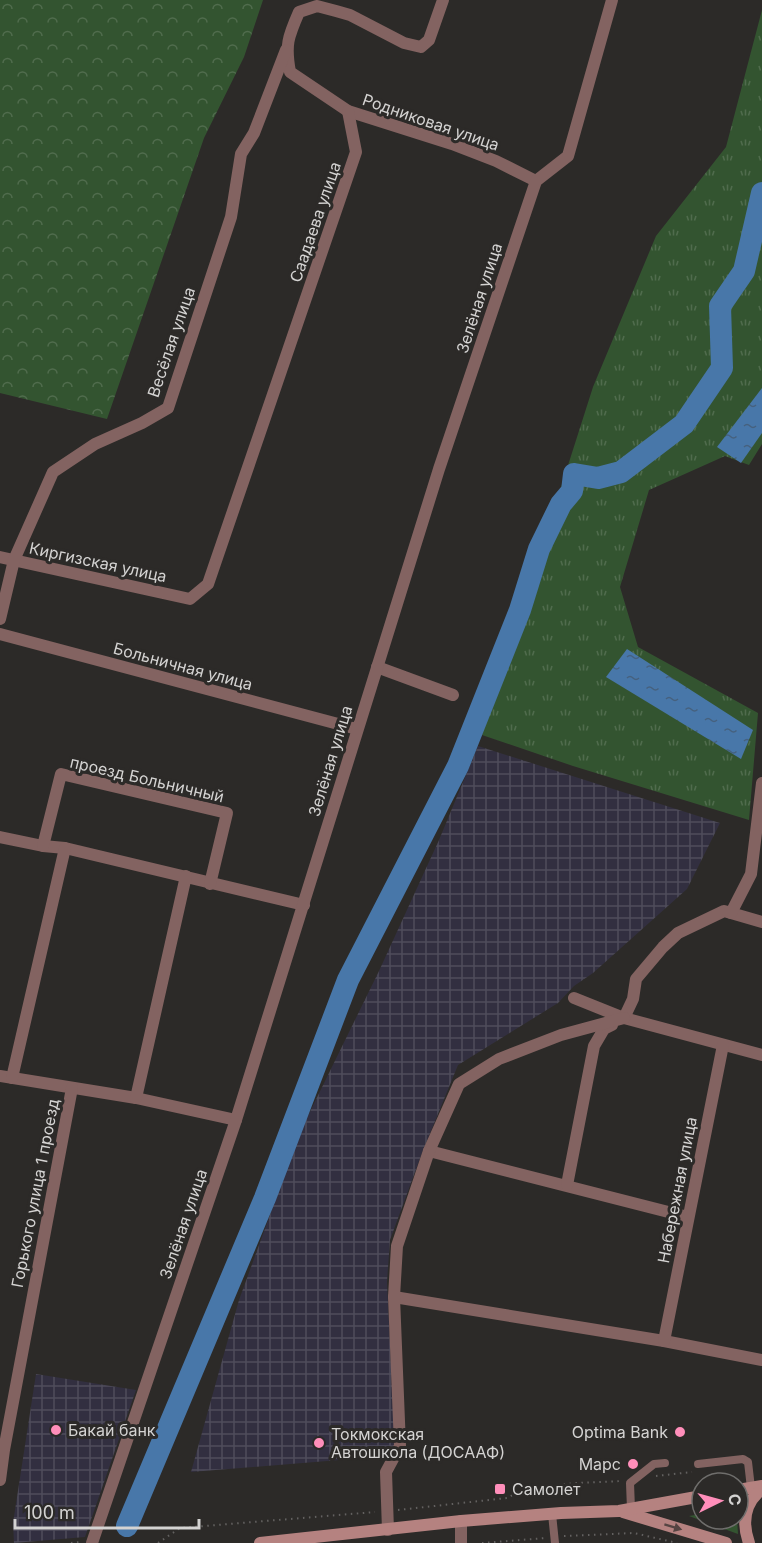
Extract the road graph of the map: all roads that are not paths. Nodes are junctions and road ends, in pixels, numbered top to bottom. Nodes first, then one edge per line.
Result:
1 (314, 0) edge
2 (442, 0) edge
3 (612, 0) edge
4 (299, 12) junction
5 (286, 50) junction
6 (348, 111) junction
7 (536, 182) junction
8 (0, 556) edge
9 (14, 560) junction
10 (190, 599) joint
11 (0, 619) edge
12 (0, 634) edge
13 (377, 667) junction
14 (453, 694) dead end
15 (357, 729) junction
16 (762, 783) edge
17 (0, 837) edge
18 (43, 846) junction
19 (65, 848) junction
20 (186, 876) junction
21 (210, 884) junction
22 (304, 905) junction
23 (731, 913) junction
24 (762, 922) edge
25 (574, 998) dead end
26 (624, 1018) junction
27 (723, 1045) junction
28 (762, 1055) edge
29 (6, 1077) edge
30 (72, 1088) junction
31 (136, 1098) junction
32 (236, 1120) junction
33 (429, 1151) junction
34 (567, 1185) junction
35 (688, 1217) junction
36 (394, 1297) junction
37 (664, 1341) junction
38 (762, 1360) edge
39 (665, 1463) dead end
40 (699, 1464) dead end
41 (0, 1480) edge
42 (753, 1488) edge
43 (690, 1499) edge
44 (625, 1510) junction
45 (552, 1514) junction
46 (461, 1521) junction
47 (388, 1530) junction
48 (336, 1539) edge
49 (555, 1540) edge
50 (92, 1543) edge
51 (260, 1543) edge
52 (461, 1543) edge
53 (726, 1543) edge
54 (749, 1543) edge

1 - 4 street
2 - 4 street
3 - 7 street
4 - 5 street
5 - 6 street
5 - 9 street, Весёлая улица
6 - 7 street, Родниковая улица
6 - 10 street, Саадаева улица
7 - 13 street, Зелёная улица
8 - 9 street, Киргизская улица
9 - 10 street, Киргизская улица
9 - 11 street, Весёлая улица
12 - 15 street, Больничная улица
13 - 14 street
13 - 15 street, Зелёная улица
15 - 22 street, Зелёная улица
16 - 23 street
17 - 18 street
18 - 19 street
18 - 21 street, проезд Больничный
19 - 20 street
19 - 29 street
20 - 21 street
20 - 31 street
21 - 22 street
22 - 32 street, Зелёная улица
23 - 24 street
23 - 26 street
25 - 26 street
26 - 27 street
26 - 33 street
26 - 34 street
27 - 28 street
27 - 35 street, Набережная улица
29 - 30 street
30 - 31 street
30 - 41 street, Горького улица 1 проезд
31 - 32 street
32 - 50 street, Зелёная улица
33 - 34 street
33 - 36 street
34 - 35 street
35 - 37 street, Набережная улица
36 - 37 street
36 - 47 street
37 - 38 street
39 - 44 lane
40 - 42 lane
42 - 54 main road
43 - 44 main road
44 - 45 main road
44 -> 53 main road
45 - 46 main road
45 - 49 lane
46 - 47 main road
46 - 52 street
47 - 48 main road
48 - 51 main road

